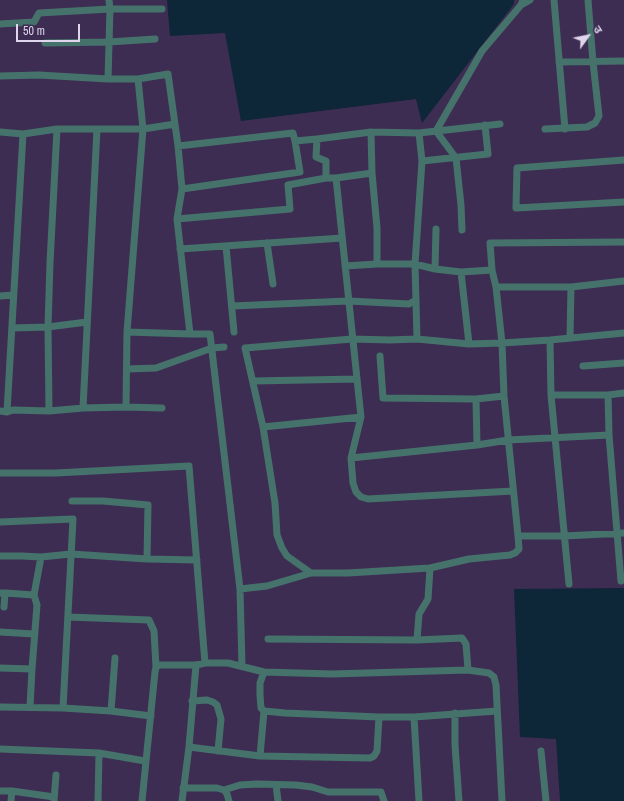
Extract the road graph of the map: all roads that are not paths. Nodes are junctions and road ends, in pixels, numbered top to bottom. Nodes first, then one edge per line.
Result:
1 (109, 0) edge
2 (530, 0) edge
3 (554, 0) edge
4 (588, 0) edge
5 (522, 2) edge
6 (110, 9) junction
7 (162, 9) dead end
8 (0, 24) edge
9 (155, 38) dead end
10 (109, 42) junction
11 (45, 43) dead end
12 (624, 61) edge
13 (559, 62) junction
14 (593, 62) junction
15 (0, 76) edge
16 (108, 79) junction
17 (138, 79) junction
18 (174, 124) junction
19 (500, 124) dead end
20 (484, 125) junction
21 (57, 129) junction
22 (97, 129) junction
23 (143, 129) junction
24 (545, 129) dead end
25 (564, 129) junction
26 (436, 131) junction
27 (0, 132) edge
28 (371, 132) junction
29 (419, 133) junction
30 (22, 134) junction
31 (317, 139) junction
32 (295, 140) junction
33 (178, 146) junction
34 (456, 158) junction
35 (624, 160) edge
36 (422, 161) junction
37 (372, 173) junction
38 (326, 178) junction
39 (336, 178) junction
40 (182, 189) junction
41 (624, 202) edge
42 (177, 219) junction
43 (436, 229) dead end
44 (462, 230) dead end
45 (342, 238) junction
46 (624, 242) edge
47 (267, 243) junction
48 (226, 246) junction
49 (180, 250) junction
50 (377, 264) junction
51 (415, 264) junction
52 (345, 266) junction
53 (435, 269) junction
54 (492, 270) junction
55 (461, 272) junction
56 (624, 281) edge
57 (273, 284) dead end
58 (496, 287) junction
59 (571, 287) junction
60 (13, 295) junction
61 (0, 296) edge
62 (416, 300) junction
63 (348, 301) junction
64 (232, 306) junction
65 (87, 322) junction
66 (48, 327) junction
67 (12, 328) junction
68 (127, 332) junction
69 (234, 332) dead end
70 (624, 333) edge
71 (190, 334) junction
72 (570, 338) junction
73 (352, 339) junction
74 (417, 339) junction
75 (550, 340) junction
76 (502, 343) junction
77 (469, 344) junction
78 (224, 347) dead end
79 (212, 348) junction
80 (380, 356) dead end
81 (624, 363) edge
82 (583, 366) dead end
83 (127, 369) junction
84 (357, 379) junction
85 (253, 381) junction
86 (624, 393) edge
87 (551, 395) junction
88 (608, 395) junction
89 (504, 396) junction
90 (476, 399) junction
91 (126, 407) junction
92 (83, 408) junction
93 (162, 408) dead end
94 (49, 411) junction
95 (4, 412) edge
96 (361, 417) junction
97 (263, 427) junction
98 (609, 435) junction
99 (555, 438) junction
100 (508, 440) junction
101 (477, 445) junction
102 (351, 458) junction
103 (0, 473) edge
104 (513, 491) junction
105 (72, 501) dead end
106 (0, 522) edge
107 (621, 534) edge
108 (518, 536) junction
109 (564, 536) junction
110 (71, 554) junction
111 (0, 556) edge
112 (41, 557) junction
113 (147, 558) junction
114 (197, 560) junction
115 (430, 568) junction
116 (311, 572) junction
117 (621, 581) dead end
118 (569, 584) dead end
119 (240, 589) junction
120 (2, 593) edge
121 (34, 595) junction
122 (4, 607) dead end
123 (68, 617) junction
124 (0, 632) edge
125 (34, 634) junction
126 (268, 639) dead end
127 (417, 640) junction
128 (115, 658) dead end
129 (205, 662) junction
130 (196, 665) junction
131 (242, 666) junction
132 (156, 667) junction
133 (0, 668) edge
134 (32, 669) junction
135 (468, 670) junction
136 (264, 672) junction
137 (192, 701) junction
138 (0, 707) edge
139 (30, 707) junction
140 (64, 708) junction
141 (110, 711) junction
142 (264, 711) junction
143 (497, 711) junction
144 (455, 713) junction
145 (151, 716) junction
146 (379, 717) junction
147 (414, 717) junction
148 (188, 747) junction
149 (0, 749) edge
150 (218, 751) junction
151 (541, 751) dead end
152 (99, 753) junction
153 (260, 756) junction
154 (145, 761) junction
155 (56, 775) dead end
156 (276, 785) junction
157 (183, 788) junction
158 (224, 790) junction
159 (0, 791) edge
160 (12, 791) junction
161 (54, 799) edge
162 (11, 801) edge
163 (98, 801) edge
164 (142, 801) edge
165 (182, 801) edge
166 (229, 801) edge
167 (278, 801) edge
168 (384, 801) edge
169 (419, 801) edge
170 (459, 801) edge
171 (502, 801) edge
172 (546, 801) edge

1 - 6 street
2 - 5 street
3 - 13 street
4 - 14 street
5 - 26 street
6 - 7 street
6 - 8 street
6 - 10 street
9 - 10 street
10 - 11 street
10 - 16 street
12 - 14 street
13 - 14 street
13 - 25 street
14 - 25 street
15 - 16 street
16 - 17 street
17 - 18 street
17 - 23 street
18 - 23 street
18 - 33 street
19 - 20 street
20 - 26 street
20 - 34 street
21 - 22 street
21 - 30 street
21 - 66 street
22 - 23 street
22 - 65 street
23 - 68 street
24 - 25 street
26 - 29 street
26 - 34 street
27 - 30 street
28 - 29 street
28 - 31 street
28 - 37 street
29 - 36 street
30 - 60 street
31 - 32 street
31 - 38 street
32 - 33 street
32 - 40 street
33 - 40 street
34 - 36 street
34 - 44 street
35 - 41 street
36 - 51 street
37 - 39 street
37 - 50 street
38 - 39 street
38 - 42 street
39 - 45 street
40 - 42 street
42 - 49 street
43 - 53 street
45 - 47 street
45 - 52 street
46 - 54 street
47 - 48 street
47 - 57 street
48 - 49 street
48 - 64 street
49 - 71 street
50 - 51 street
50 - 52 street
51 - 53 street
51 - 62 street
52 - 63 street
53 - 55 street
54 - 55 street
54 - 58 street
55 - 77 street
56 - 59 street
58 - 59 street
58 - 76 street
59 - 72 street
60 - 61 street
60 - 67 street
62 - 63 street
62 - 74 street
63 - 64 street
63 - 73 street
64 - 69 street
65 - 66 street
65 - 92 street
66 - 67 street
66 - 94 street
67 - 95 street
68 - 71 street
68 - 83 street
70 - 72 street
71 - 79 street
72 - 75 street
73 - 74 street
73 - 84 street
73 - 85 street
74 - 77 street
75 - 76 street
75 - 87 street
76 - 77 street
76 - 89 street
78 - 79 street
79 - 83 street
79 - 119 street
80 - 90 street
81 - 82 street
83 - 91 street
84 - 85 street
84 - 96 street
85 - 97 street
86 - 88 street
87 - 88 street
87 - 99 street
88 - 98 street
89 - 90 street
89 - 100 street
90 - 101 street
91 - 92 street
91 - 93 street
92 - 94 street
94 - 95 street
96 - 97 street
96 - 102 street
97 - 116 street
98 - 99 street
98 - 107 street
99 - 100 street
99 - 109 street
100 - 101 street
100 - 104 street
101 - 102 street
102 - 104 street
103 - 114 street
104 - 108 street
105 - 113 street
106 - 110 street
107 - 109 street
107 - 117 street
108 - 109 street
108 - 115 street
109 - 118 street
110 - 112 street
110 - 113 street
110 - 123 street
111 - 112 street
112 - 121 street
113 - 114 street
114 - 129 street
115 - 116 street
115 - 127 street
116 - 119 street
119 - 131 street
120 - 121 street
120 - 122 street
121 - 125 street
123 - 132 street
123 - 140 street
124 - 125 street
125 - 134 street
126 - 127 street
127 - 135 street
128 - 141 street
129 - 130 street
129 - 131 street
130 - 132 street
130 - 137 street
131 - 136 street
132 - 145 street
133 - 134 street
134 - 139 street
135 - 136 street
135 - 143 street
136 - 142 street
137 - 148 street
137 - 150 street
138 - 139 street
139 - 140 street
140 - 141 street
141 - 145 street
142 - 146 street
142 - 153 street
143 - 144 street
143 - 171 street
144 - 147 street
144 - 170 street
145 - 154 street
146 - 147 street
146 - 153 street
147 - 169 street
148 - 150 street
148 - 157 street
149 - 152 street
150 - 153 street
151 - 172 street
152 - 154 street
152 - 163 street
154 - 164 street
155 - 161 street
156 - 158 street
156 - 167 street
156 - 168 street
157 - 158 street
157 - 165 street
158 - 166 street
159 - 160 street
160 - 161 street
160 - 162 street

